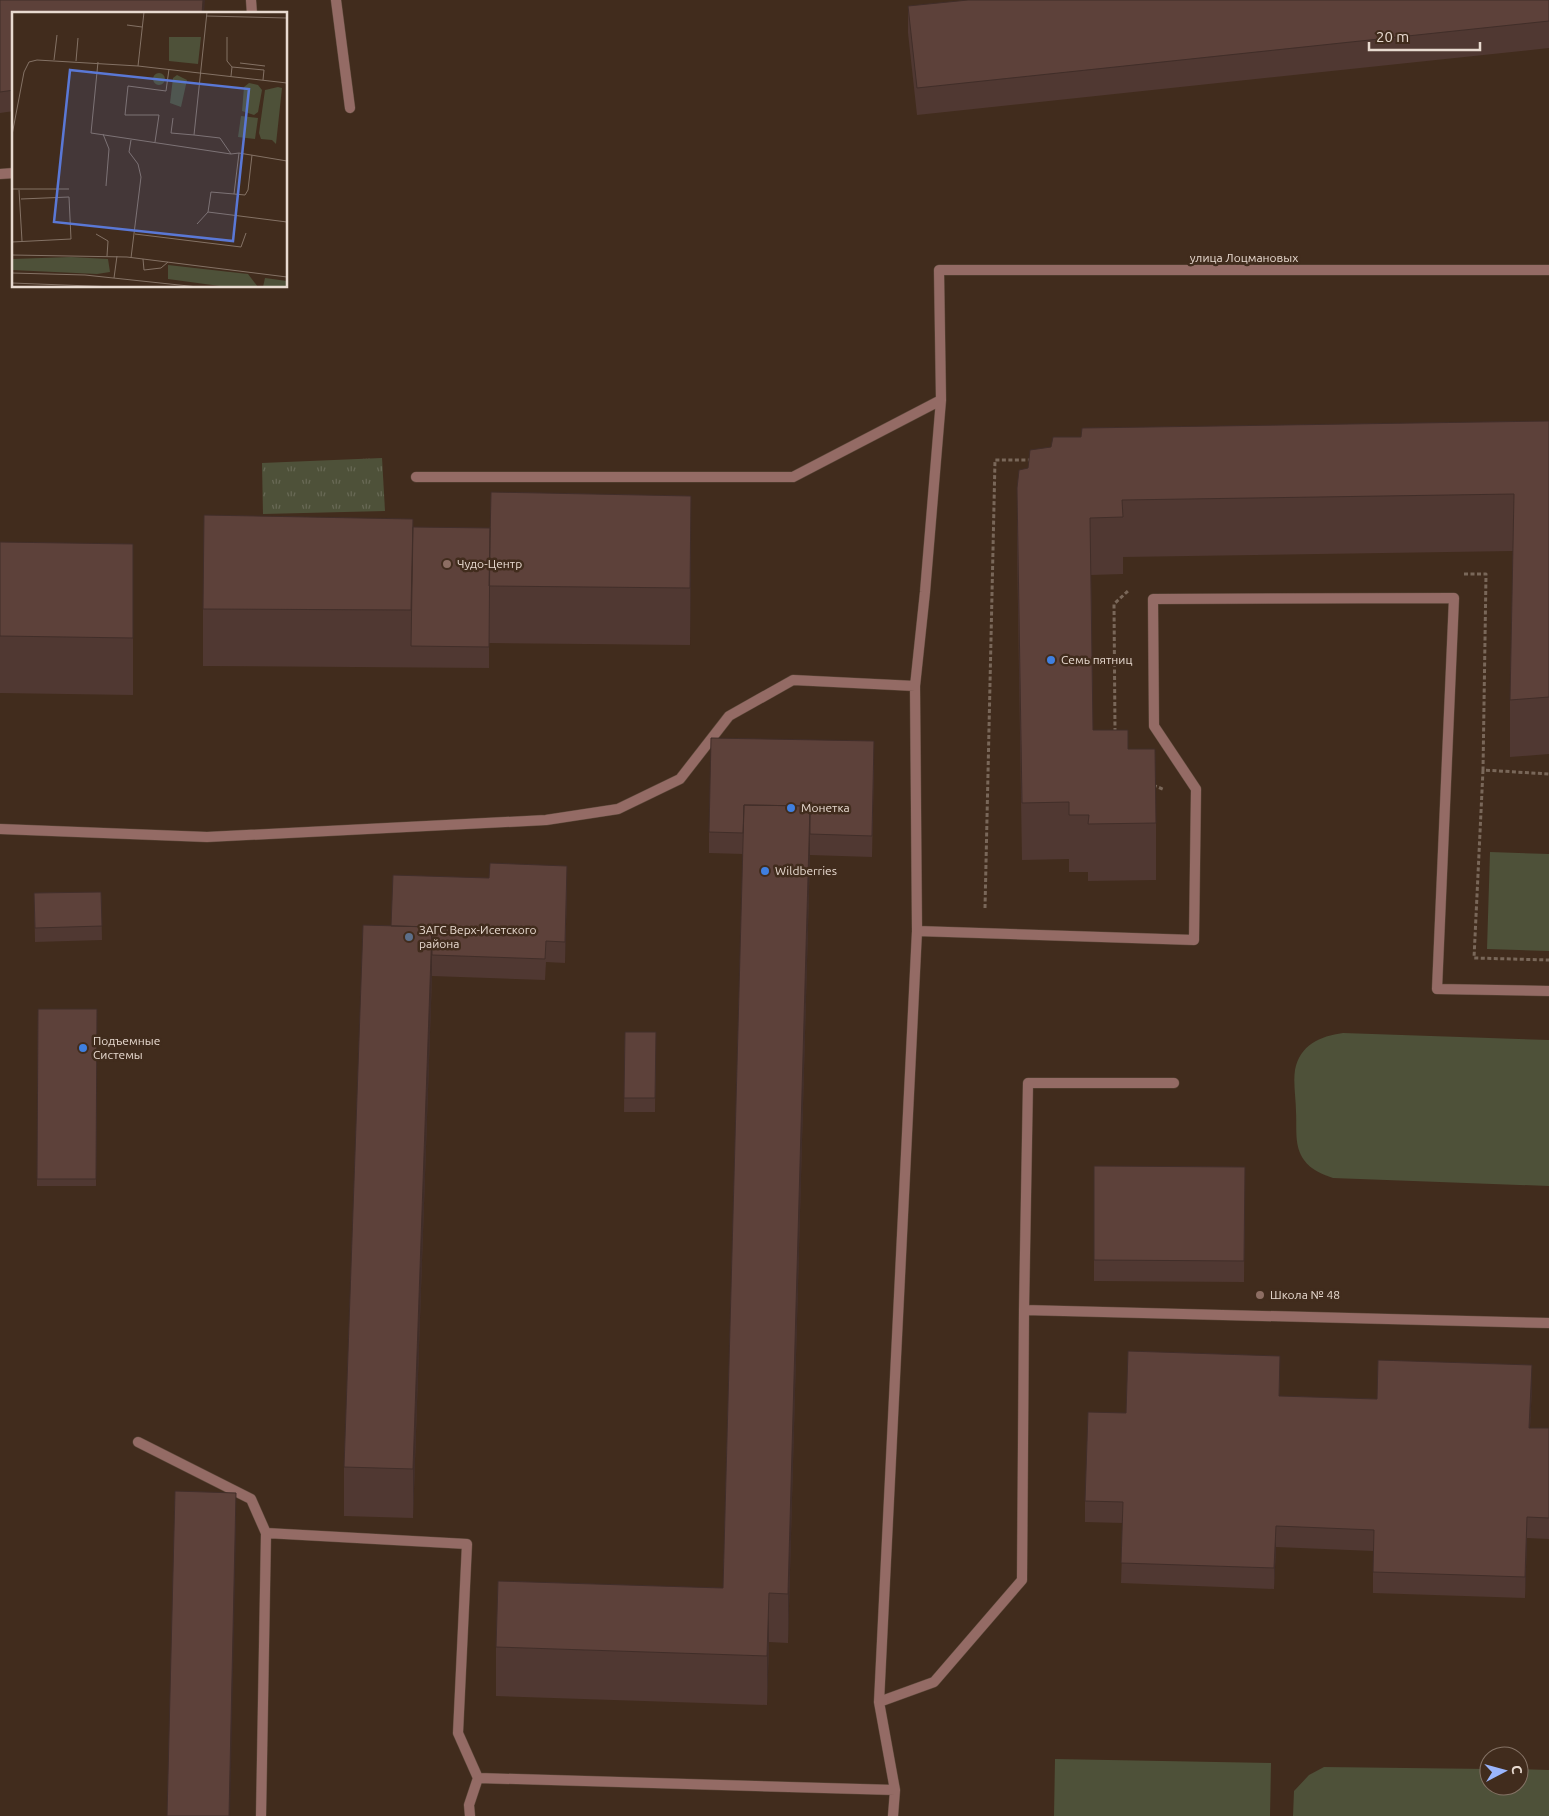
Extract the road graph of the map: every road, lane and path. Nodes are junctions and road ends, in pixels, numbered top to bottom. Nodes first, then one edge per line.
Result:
1 (336, 0) edge
2 (350, 108) dead end
3 (1549, 270) edge
4 (941, 400) junction
5 (1035, 460) edge
6 (416, 477) dead end
7 (1457, 574) dead end
8 (1136, 585) dead end
9 (915, 686) junction
10 (1115, 742) edge
11 (1483, 770) junction
12 (1549, 774) edge
13 (1151, 785) edge
14 (1169, 792) dead end
15 (0, 828) edge
16 (985, 916) dead end
17 (917, 932) junction
18 (1549, 960) edge
19 (1549, 991) edge
20 (1174, 1084) dead end
21 (1024, 1310) junction
22 (1549, 1322) edge
23 (138, 1442) dead end
24 (266, 1533) junction
25 (879, 1702) junction
26 (478, 1778) junction
27 (895, 1790) junction
28 (261, 1816) edge
29 (470, 1816) edge
30 (893, 1816) edge

1 - 2 lane
3 - 4 lane, улица Лоцмановых
4 - 6 lane
4 - 9 lane
5 - 16 path
7 - 11 path
8 - 10 path
9 - 15 lane
9 - 17 lane
11 - 12 path
11 - 18 path
13 - 14 path
17 - 19 lane
17 - 25 lane
20 - 21 lane
21 - 22 lane
21 - 25 lane
23 - 24 lane
24 - 26 lane
24 - 28 lane
25 - 27 lane
26 - 27 lane
26 - 29 lane
27 - 30 lane

